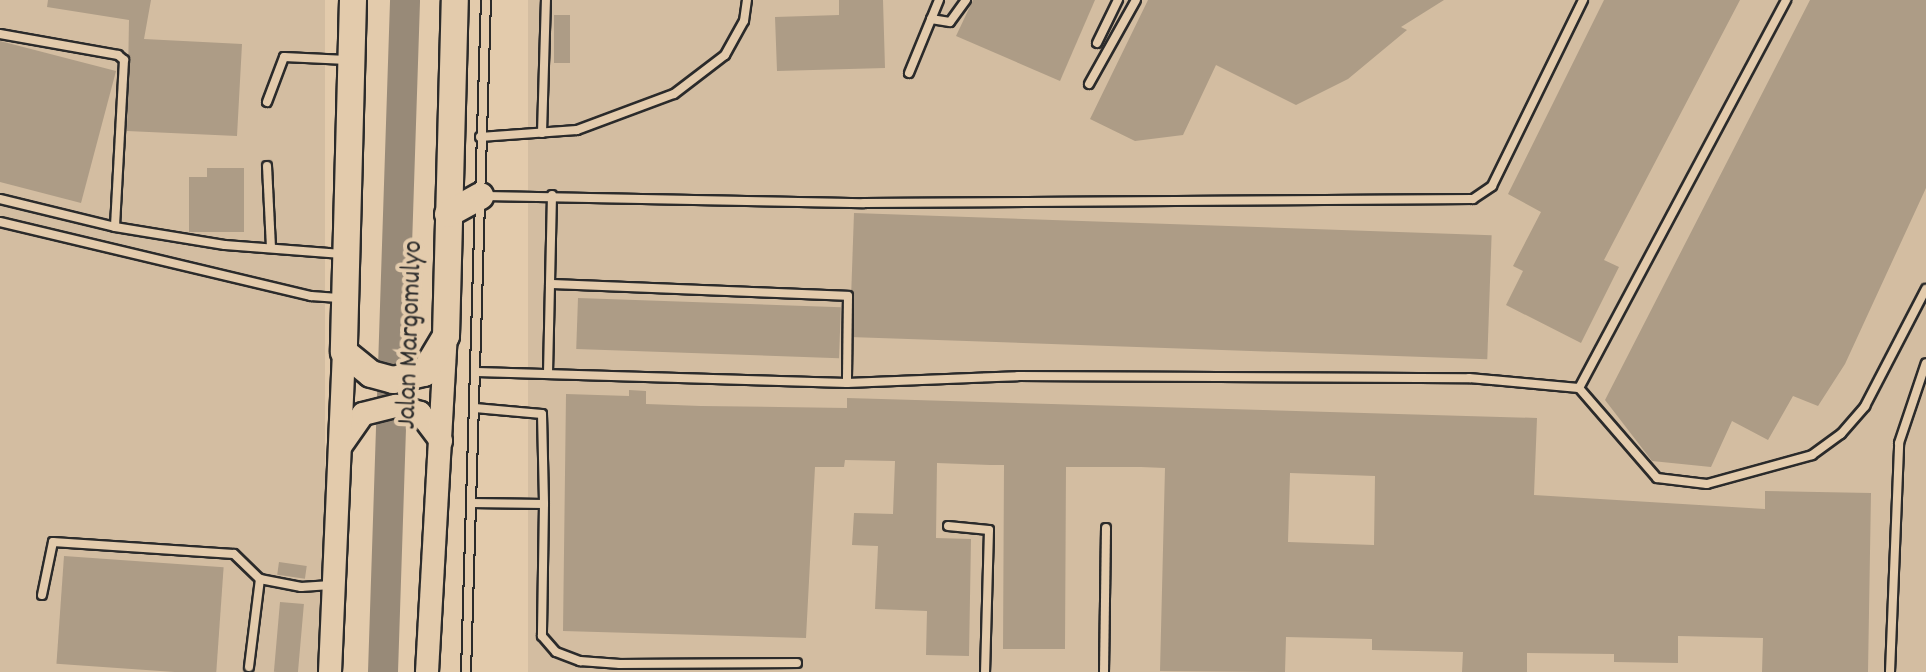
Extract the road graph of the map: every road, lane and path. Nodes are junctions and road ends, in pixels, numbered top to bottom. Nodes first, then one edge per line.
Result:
1 (353, 0) edge
2 (455, 0) edge
3 (486, 0) edge
4 (546, 0) edge
5 (747, 0) edge
6 (939, 0) edge
7 (966, 0) edge
8 (1118, 0) edge
9 (1136, 0) edge
10 (1583, 0) edge
11 (1786, 0) edge
12 (931, 19) junction
13 (0, 34) edge
14 (1097, 43) dead end
15 (351, 60) junction
16 (909, 73) dead end
17 (1089, 84) dead end
18 (267, 102) dead end
19 (542, 133) junction
20 (480, 137) junction
21 (267, 166) dead end
22 (552, 195) junction
23 (480, 196) junction
24 (0, 199) edge
25 (448, 214) junction
26 (0, 222) edge
27 (115, 227) junction
28 (271, 248) junction
29 (346, 254) junction
30 (550, 284) junction
31 (1926, 289) edge
32 (345, 298) junction
33 (446, 336) junction
34 (344, 352) junction
35 (1926, 363) edge
36 (477, 372) junction
37 (548, 373) junction
38 (847, 383) junction
39 (1579, 388) junction
40 (475, 408) junction
41 (441, 441) junction
42 (340, 447) junction
43 (471, 503) junction
44 (544, 504) junction
45 (948, 526) dead end
46 (1106, 528) dead end
47 (260, 579) junction
48 (335, 585) junction
49 (42, 595) dead end
50 (797, 663) dead end
51 (249, 667) dead end
52 (670, 668) edge
53 (330, 672) edge
54 (427, 672) edge
55 (466, 672) edge
56 (985, 672) edge
57 (1104, 672) edge
58 (1890, 672) edge

1 - 15 highway
2 - 25 highway, Jalan Margomulyo
3 - 20 lane
4 - 19 lane
5 - 19 lane
6 - 12 lane
7 - 12 lane
8 - 14 lane
9 - 17 lane
10 - 22 lane
11 - 39 lane
12 - 16 lane
13 - 27 lane
15 - 18 lane
15 - 29 highway
19 - 20 lane
20 - 23 lane
21 - 28 lane
22 - 23 lane
22 - 30 lane
23 - 25 highway
23 - 36 lane
24 - 27 lane
25 - 33 highway, Jalan Margomulyo
26 - 32 lane
27 - 28 lane
28 - 29 lane
29 - 32 highway
30 - 37 lane
30 - 38 lane
31 - 39 lane
32 - 34 highway
33 - 34 highway
33 - 41 main road, Jalan Margomulyo
34 - 42 main road
35 - 58 lane
36 - 37 lane
36 - 40 lane
37 - 38 lane
38 - 39 lane
40 - 43 lane
40 - 44 lane
41 - 42 main road
41 - 54 main road, Jalan Margomulyo
42 - 48 main road
43 - 44 lane
43 - 55 lane
44 - 52 lane
45 - 56 lane
46 - 57 lane
47 - 48 lane
47 - 49 lane
47 - 51 lane
48 - 53 main road
50 - 52 lane

